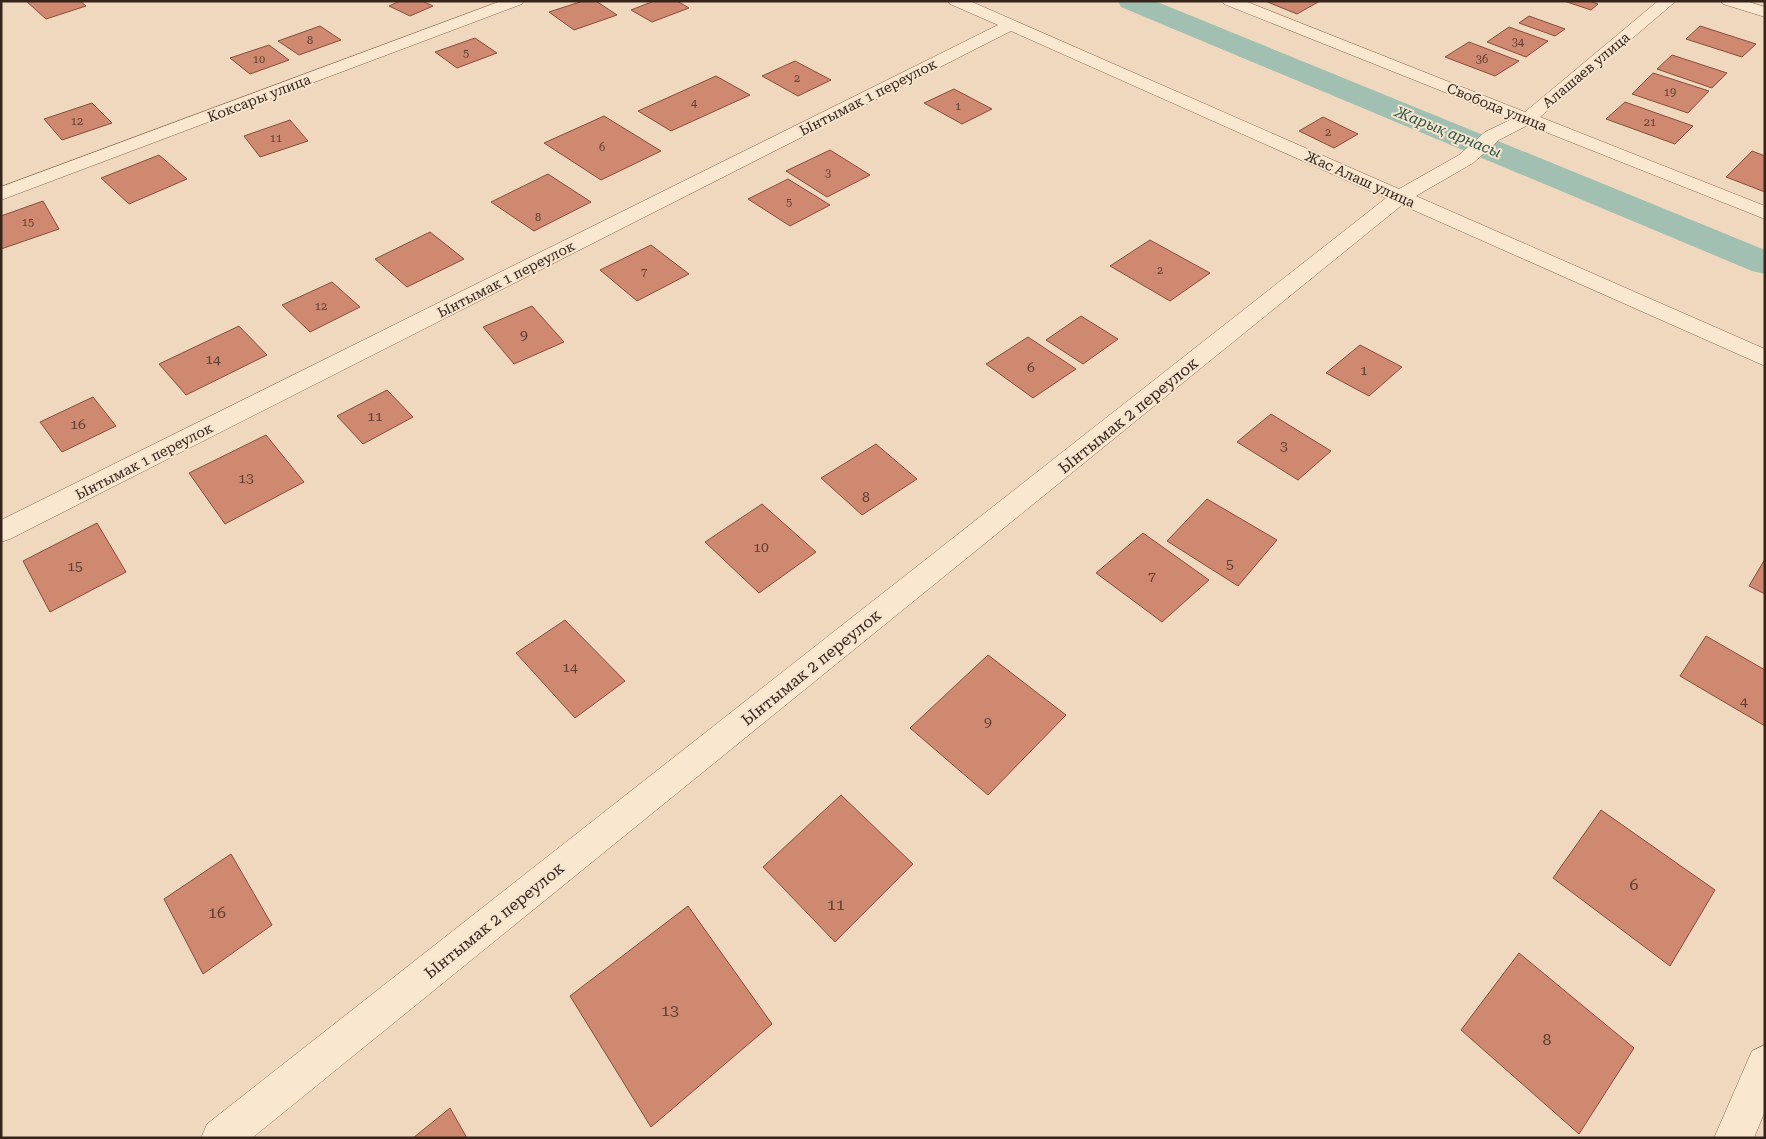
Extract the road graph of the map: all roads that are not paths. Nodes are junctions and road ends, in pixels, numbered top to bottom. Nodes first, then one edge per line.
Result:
1 (516, 1) edge
2 (956, 1) edge
3 (1230, 1) edge
4 (1668, 1) edge
5 (1728, 1) edge
6 (1765, 12) edge
7 (1011, 26) junction
8 (1527, 119) junction
9 (1, 194) edge
10 (1400, 197) junction
11 (1765, 213) edge
12 (1765, 358) edge
13 (1, 532) edge
14 (1765, 1064) edge
15 (221, 1138) edge
16 (1734, 1138) edge

1 - 9 street, Коксары улица
2 - 7 street, Жас Алаш улица
3 - 8 street, Свобода улица
4 - 8 street, Алашаев улица
5 - 6 street
7 - 10 street, Жас Алаш улица
7 - 13 street, Ынтымак 1 переулок
8 - 10 street, Алашаев улица
8 - 11 street, Свобода улица
10 - 12 street, Жас Алаш улица
10 - 15 street, Ынтымак 2 переулок
14 - 16 street

